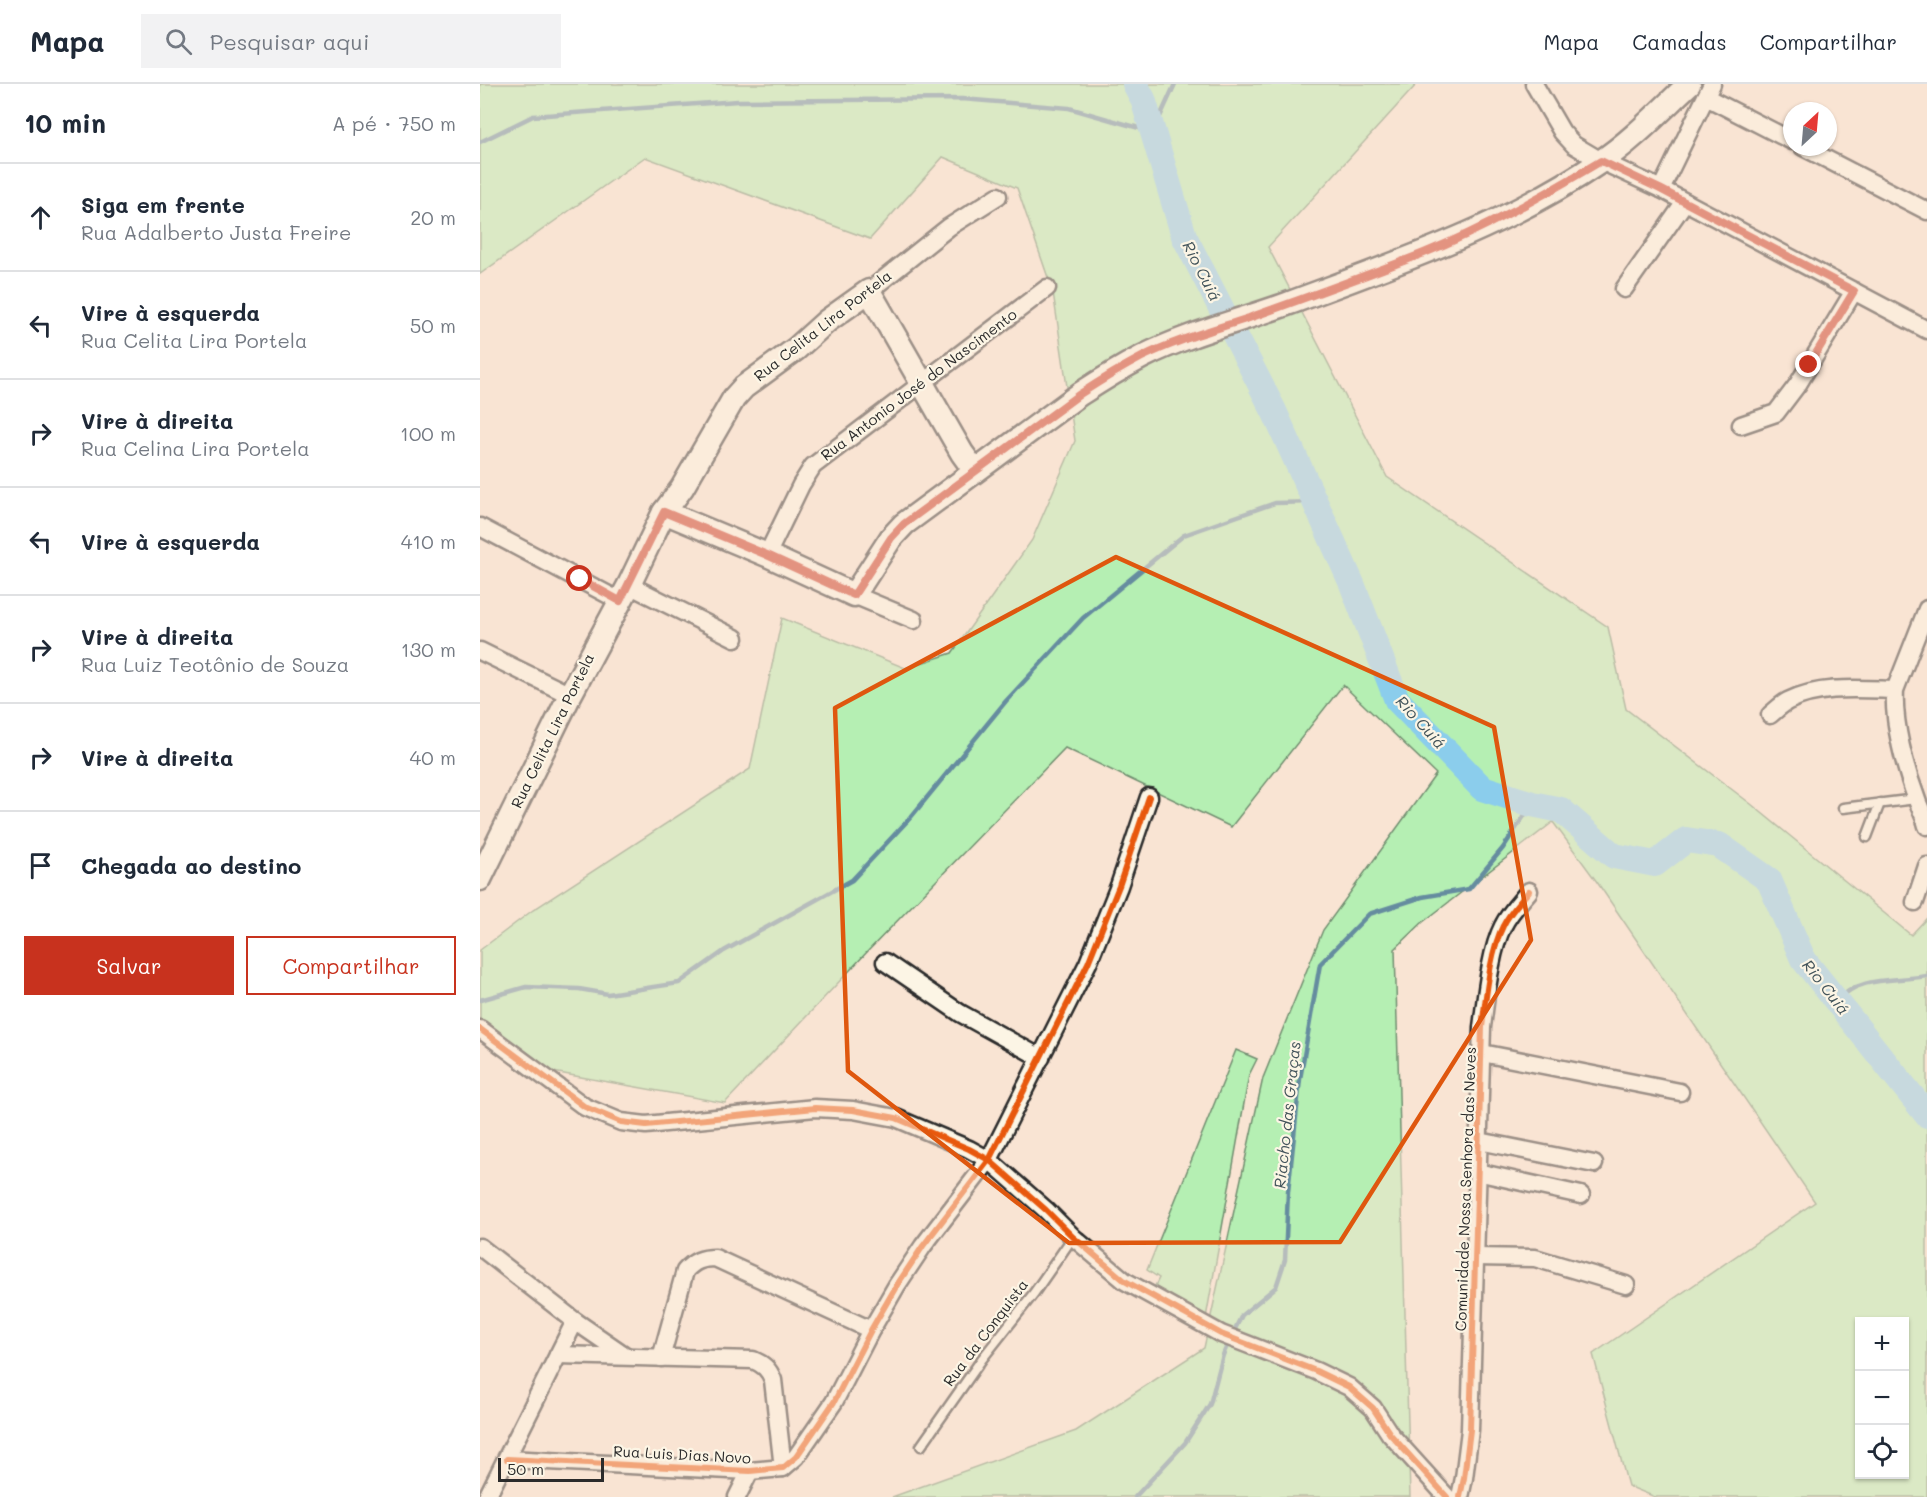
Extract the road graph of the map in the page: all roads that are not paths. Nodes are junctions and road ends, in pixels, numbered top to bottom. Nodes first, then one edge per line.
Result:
1 (1534, 84) edge
2 (1702, 88) edge
3 (1783, 136) edge
4 (1820, 156) edge
5 (1601, 161) junction
6 (1660, 189) junction
7 (998, 196) dead end
8 (1685, 202) junction
9 (1927, 211) edge
10 (1047, 288) dead end
11 (1624, 289) dead end
12 (869, 291) junction
13 (1854, 291) junction
14 (1927, 330) edge
15 (923, 383) junction
16 (1741, 424) dead end
17 (970, 475) junction
18 (671, 515) junction
19 (480, 527) edge
20 (767, 555) junction
21 (624, 593) junction
22 (854, 595) junction
23 (1927, 609) edge
24 (914, 620) dead end
25 (735, 638) dead end
26 (480, 651) edge
27 (1894, 690) junction
28 (570, 695) junction
29 (1770, 715) dead end
30 (1149, 797) dead end
31 (1916, 799) junction
32 (1880, 803) junction
33 (1843, 808) dead end
34 (1927, 826) edge
35 (1867, 837) dead end
36 (1927, 866) edge
37 (480, 879) edge
38 (1529, 891) dead end
39 (1915, 902) dead end
40 (885, 962) dead end
41 (480, 1029) edge
42 (1482, 1053) junction
43 (1041, 1058) junction
44 (1680, 1092) dead end
45 (1479, 1141) junction
46 (989, 1160) junction
47 (1594, 1164) dead end
48 (1477, 1172) junction
49 (1581, 1195) dead end
50 (1073, 1237) junction
51 (483, 1256) edge
52 (1475, 1257) junction
53 (1626, 1285) dead end
54 (575, 1321) junction
55 (871, 1330) junction
56 (558, 1355) junction
57 (626, 1356) junction
58 (662, 1358) junction
59 (921, 1446) dead end
60 (507, 1459) junction
61 (783, 1468) junction
62 (750, 1471) junction
63 (487, 1497) edge
64 (737, 1497) edge
65 (1447, 1497) edge
66 (1460, 1497) edge

1 - 5 street
2 - 3 street
2 - 5 main road
2 - 6 street
4 - 9 street
5 - 6 street
5 - 17 main road
6 - 8 street
7 - 12 street, Rua Celita Lira Portela
8 - 11 street
8 - 13 street
10 - 15 street, Rua Antonio José do Nascimento
12 - 15 main road
12 - 18 main road, Rua Celita Lira Portela
13 - 14 street
13 - 16 street
15 - 17 main road
15 - 20 street, Rua Antonio José do Nascimento
17 - 22 main road
18 - 20 main road
18 - 21 main road, Rua Celita Lira Portela
19 - 21 street
20 - 22 main road
21 - 25 street
21 - 28 main road, Rua Celita Lira Portela
22 - 24 street
23 - 27 street
26 - 28 street
27 - 29 street
27 - 31 street
28 - 37 main road, Rua Celita Lira Portela
30 - 43 street
31 - 32 lane
31 - 34 street
32 - 33 lane
32 - 35 lane
36 - 39 street
38 - 42 street, Comunidade Nossa Senhora das Neves
40 - 43 street
41 - 46 street
42 - 44 street
42 - 45 street, Comunidade Nossa Senhora das Neves
43 - 46 street
45 - 47 street
45 - 48 street, Comunidade Nossa Senhora das Neves
46 - 50 street
46 - 55 street
48 - 49 street
48 - 52 street, Comunidade Nossa Senhora das Neves
50 - 59 lane, Rua da Conquista
50 - 65 street
51 - 54 street
52 - 53 street
52 - 66 street, Comunidade Nossa Senhora das Neves
54 - 56 street
54 - 57 street
55 - 58 street
55 - 61 street
56 - 57 street
56 - 60 street
57 - 58 street
58 - 61 street
60 - 62 street, Rua Luis Dias Novo
60 - 63 street
61 - 62 street, Rua Luis Dias Novo
62 - 64 street

